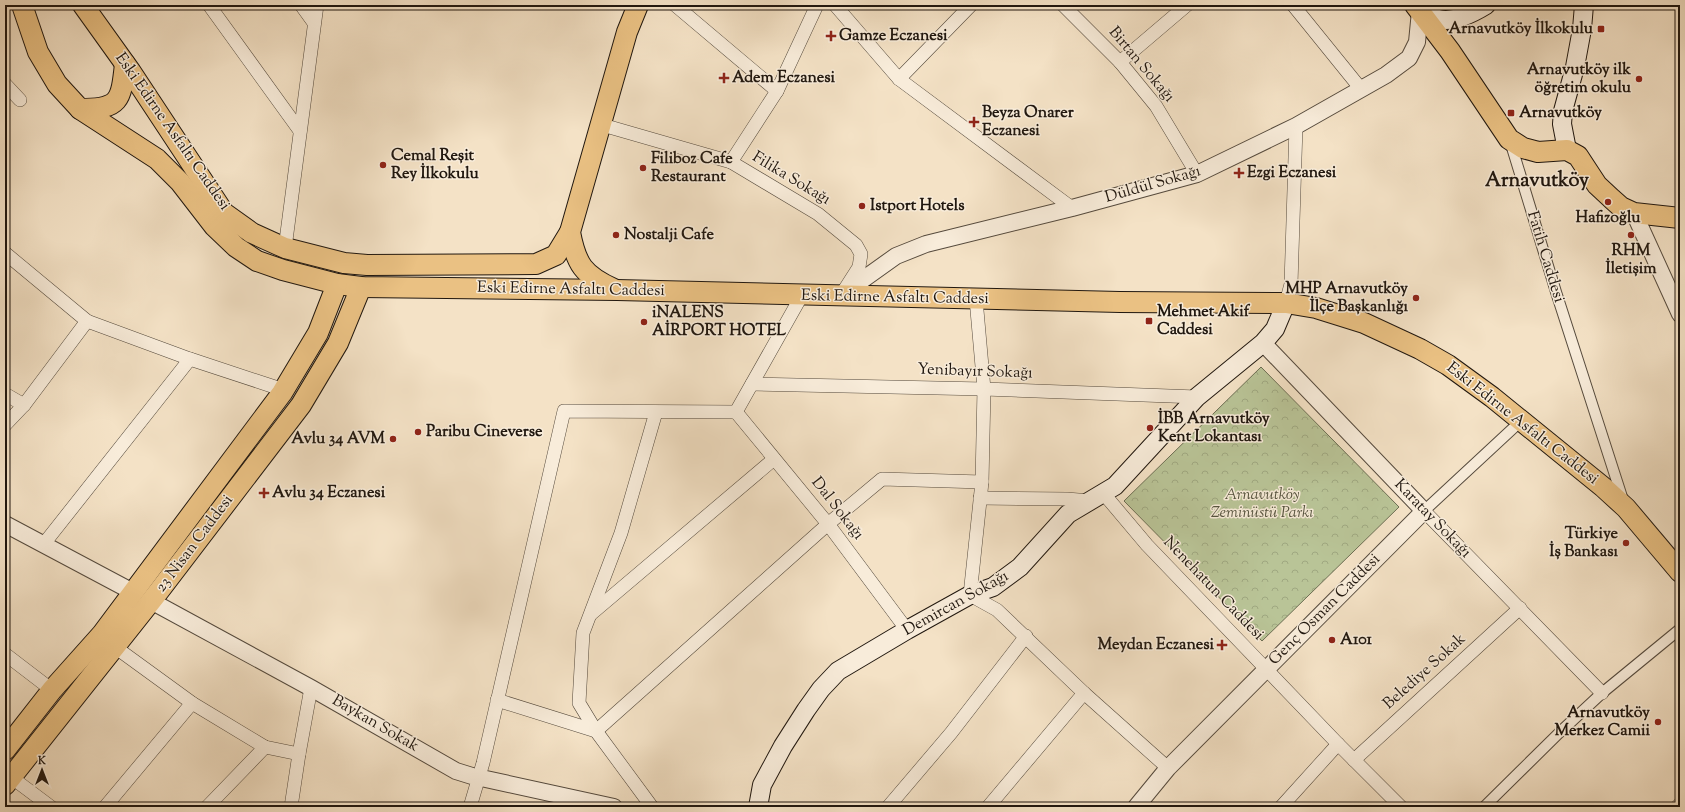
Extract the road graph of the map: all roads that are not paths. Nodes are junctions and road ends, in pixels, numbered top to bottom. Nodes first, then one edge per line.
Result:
1 (83, 5) edge
2 (209, 5) edge
3 (301, 5) edge
4 (317, 5) edge
5 (638, 5) edge
6 (675, 5) edge
7 (817, 5) edge
8 (835, 5) edge
9 (1063, 5) edge
10 (1187, 5) edge
11 (1293, 5) edge
12 (1486, 5) edge
13 (1584, 5) edge
14 (966, 7) edge
15 (1417, 8) edge
16 (20, 9) edge
17 (314, 23) junction
18 (1120, 62) junction
19 (125, 64) junction
20 (899, 79) junction
21 (5, 84) edge
22 (1361, 89) junction
23 (777, 91) junction
24 (20, 100) dead end
25 (80, 109) junction
26 (600, 124) junction
27 (1296, 126) junction
28 (300, 131) junction
29 (1509, 139) junction
30 (1567, 150) junction
31 (731, 162) junction
32 (1197, 174) junction
33 (1072, 208) junction
34 (1634, 213) junction
35 (1680, 218) edge
36 (570, 232) junction
37 (285, 248) junction
38 (5, 254) edge
39 (337, 284) junction
40 (361, 287) junction
41 (617, 290) junction
42 (802, 296) junction
43 (840, 296) junction
44 (976, 299) junction
45 (1286, 303) junction
46 (1680, 314) edge
47 (87, 321) junction
48 (1263, 343) junction
49 (190, 359) junction
50 (752, 384) junction
51 (984, 389) junction
52 (284, 390) junction
53 (5, 394) edge
54 (1197, 397) junction
55 (24, 405) junction
56 (656, 412) junction
57 (736, 412) junction
58 (1522, 420) junction
59 (5, 425) edge
60 (774, 459) junction
61 (982, 482) junction
62 (1097, 497) junction
63 (980, 498) junction
64 (1626, 508) junction
65 (1424, 511) junction
66 (5, 524) edge
67 (828, 524) junction
68 (43, 545) junction
69 (1680, 572) edge
70 (133, 592) junction
71 (970, 595) junction
72 (151, 601) junction
73 (1520, 608) junction
74 (590, 615) junction
75 (1680, 628) edge
76 (907, 630) junction
77 (1026, 636) junction
78 (115, 647) junction
79 (5, 654) edge
80 (1266, 669) junction
81 (311, 688) junction
82 (52, 690) junction
83 (1084, 693) junction
84 (1602, 693) junction
85 (497, 700) junction
86 (192, 703) junction
87 (596, 731) junction
88 (1338, 744) junction
89 (265, 747) junction
90 (5, 750) edge
91 (299, 754) junction
92 (1354, 760) junction
93 (1168, 768) junction
94 (7, 778) edge
95 (478, 778) junction
96 (1680, 804) edge
97 (1399, 806) edge
98 (51, 807) edge
99 (105, 807) edge
100 (207, 807) edge
101 (291, 807) edge
102 (470, 807) edge
103 (614, 807) edge
104 (652, 807) edge
105 (758, 807) edge
106 (888, 807) edge
107 (988, 807) edge
108 (1136, 807) edge
109 (1281, 807) edge
110 (1484, 807) edge
111 (1677, 807) edge

1 - 19 main road, Eski Edirne Asfaltı Caddesi
2 - 28 street
3 - 17 street
4 - 17 street
5 - 26 main road
6 - 23 street
7 - 23 street
8 - 20 street
9 - 18 street, Birtan Sokağı
10 - 18 street
11 - 22 street
12 - 15 main road
13 - 30 main road
14 - 20 street
15 - 22 street, Düldül Sokağı
15 - 29 main road, Fatih Caddesi
16 - 25 main road, Eski Edirne Asfaltı Caddesi
17 - 28 street
18 - 32 street, Birtan Sokağı
19 - 25 main road
19 - 37 main road, Eski Edirne Asfaltı Caddesi
20 - 33 street
21 - 24 street
22 - 27 street, Düldül Sokağı
23 - 31 street
25 - 39 main road, Eski Edirne Asfaltı Caddesi
26 - 31 street, Filika Sokağı
26 - 36 main road
27 - 32 street, Düldül Sokağı
27 - 45 street, Demircan Sokağı
28 - 37 street
29 - 30 main road
29 - 64 street, Fatih Caddesi
30 - 34 main road
31 - 43 street, Filika Sokağı
32 - 33 street, Düldül Sokağı
33 - 43 street, Düldül Sokağı
34 - 35 main road
34 - 46 street
36 - 37 main road, Eski Edirne Asfaltı Caddesi
36 - 41 main road
38 - 47 street
39 - 40 main road, Eski Edirne Asfaltı Caddesi
39 - 52 main road, 23 Nisan Caddesi
40 - 41 main road, Eski Edirne Asfaltı Caddesi
40 - 72 main road, 23 Nisan Caddesi
41 - 42 main road, Eski Edirne Asfaltı Caddesi
42 - 43 main road, Eski Edirne Asfaltı Caddesi
42 - 50 street
43 - 44 main road, Eski Edirne Asfaltı Caddesi
44 - 45 main road, Eski Edirne Asfaltı Caddesi
44 - 51 street
45 - 48 main road, Demircan Sokağı
45 - 58 main road, Eski Edirne Asfaltı Caddesi
47 - 49 street
47 - 55 street
48 - 54 main road, Demircan Sokağı
48 - 65 street, Karatay Sokağı
49 - 52 street
49 - 68 street
50 - 51 street, Yenibayır Sokağı
50 - 57 street
51 - 54 street, Yenibayır Sokağı
51 - 61 street
52 - 70 main road, 23 Nisan Caddesi
53 - 55 street
54 - 62 main road, Demircan Sokağı
55 - 59 street
56 - 57 street
56 - 74 street
56 - 85 street
57 - 60 street, Dal Sokağı
58 - 64 main road, Eski Edirne Asfaltı Caddesi
58 - 65 street, Genç Osman Caddesi
60 - 67 street, Dal Sokağı
60 - 74 street
61 - 63 street
61 - 67 street
62 - 63 street
62 - 71 main road, Demircan Sokağı
62 - 80 street, Nenehatun Caddesi
63 - 71 street
64 - 69 main road, Eski Edirne Asfaltı Caddesi
65 - 73 street, Karatay Sokağı
65 - 80 street, Genç Osman Caddesi
66 - 68 street
67 - 76 street, Dal Sokağı
67 - 87 street
68 - 70 street
70 - 72 main road
70 - 82 main road, 23 Nisan Caddesi
71 - 76 main road, Demircan Sokağı
71 - 77 street
72 - 78 main road, 23 Nisan Caddesi
72 - 81 street, Baykan Sokak
73 - 84 street, Karatay Sokağı
73 - 92 street, Belediye Sokak
74 - 87 street
75 - 84 street
76 - 105 main road, Demircan Sokağı
77 - 83 street
77 - 106 street
78 - 86 street
78 - 94 main road, 23 Nisan Caddesi
79 - 82 street
80 - 88 street, Nenehatun Caddesi
80 - 93 street, Genç Osman Caddesi
81 - 91 street
81 - 95 street, Baykan Sokak
82 - 90 main road, 23 Nisan Caddesi
83 - 93 street
83 - 107 street
84 - 110 street
85 - 87 street
85 - 95 street
86 - 89 street
86 - 99 street
87 - 104 street
88 - 92 street, Nenehatun Caddesi
88 - 109 street
89 - 91 street
89 - 100 street
91 - 101 street
92 - 97 street, Nenehatun Caddesi
93 - 108 street, Genç Osman Caddesi
94 - 98 street
95 - 102 street
95 - 103 street, Baykan Sokak
96 - 111 street

